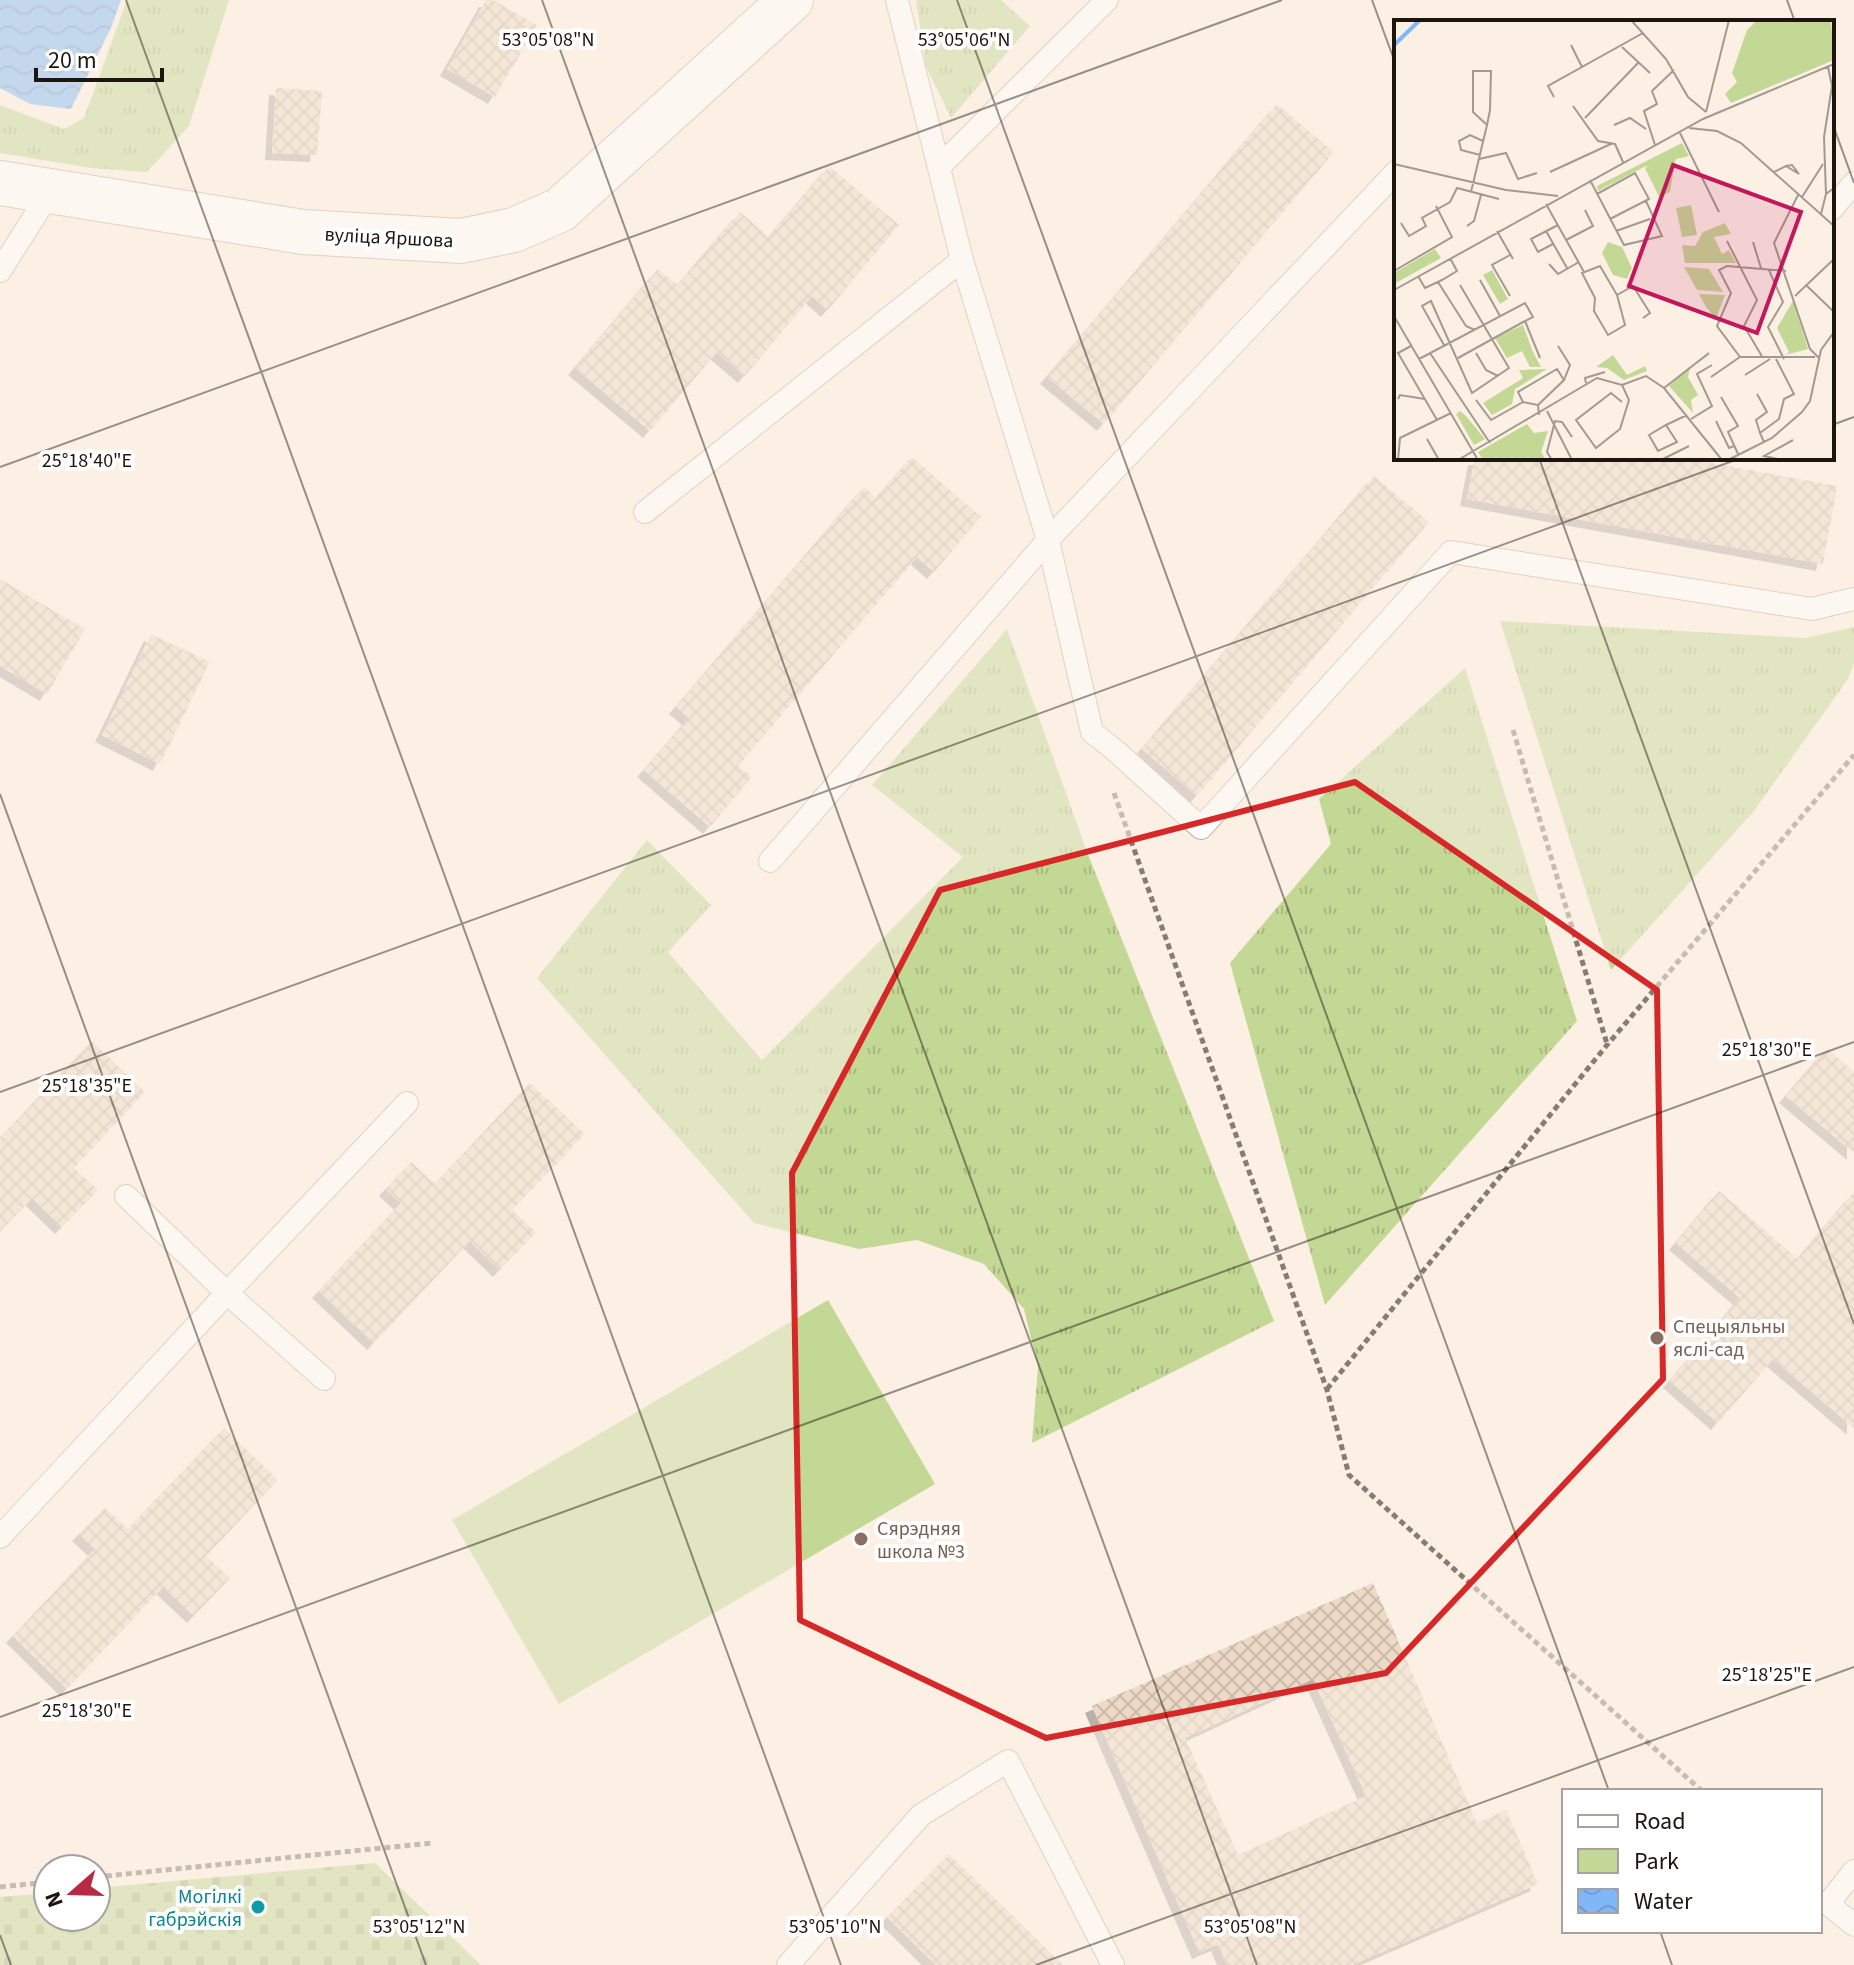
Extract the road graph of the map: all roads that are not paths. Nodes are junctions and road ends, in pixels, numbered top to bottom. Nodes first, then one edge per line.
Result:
1 (791, 0) edge
2 (897, 0) edge
3 (1107, 0) edge
4 (940, 166) junction
5 (1394, 174) edge
6 (0, 183) edge
7 (1854, 183) edge
8 (50, 192) junction
9 (1834, 207) edge
10 (962, 260) junction
11 (0, 271) edge
12 (645, 512) dead end
13 (1048, 540) junction
14 (1854, 599) edge
15 (770, 861) dead end
16 (407, 1103) dead end
17 (126, 1196) dead end
18 (227, 1293) junction
19 (324, 1379) dead end
20 (0, 1537) edge
21 (1854, 1871) edge
22 (1854, 1925) edge
23 (788, 1965) edge
24 (1113, 1965) edge

1 - 8 street, вуліца Яршова
2 - 4 lane
3 - 4 lane
4 - 10 lane
5 - 13 lane
6 - 8 street, вуліца Яршова
7 - 9 lane
8 - 11 lane
10 - 12 lane
10 - 13 lane
13 - 14 lane
13 - 15 lane
16 - 18 lane
17 - 18 lane
18 - 19 lane
18 - 20 lane
21 - 22 lane
23 - 24 lane

